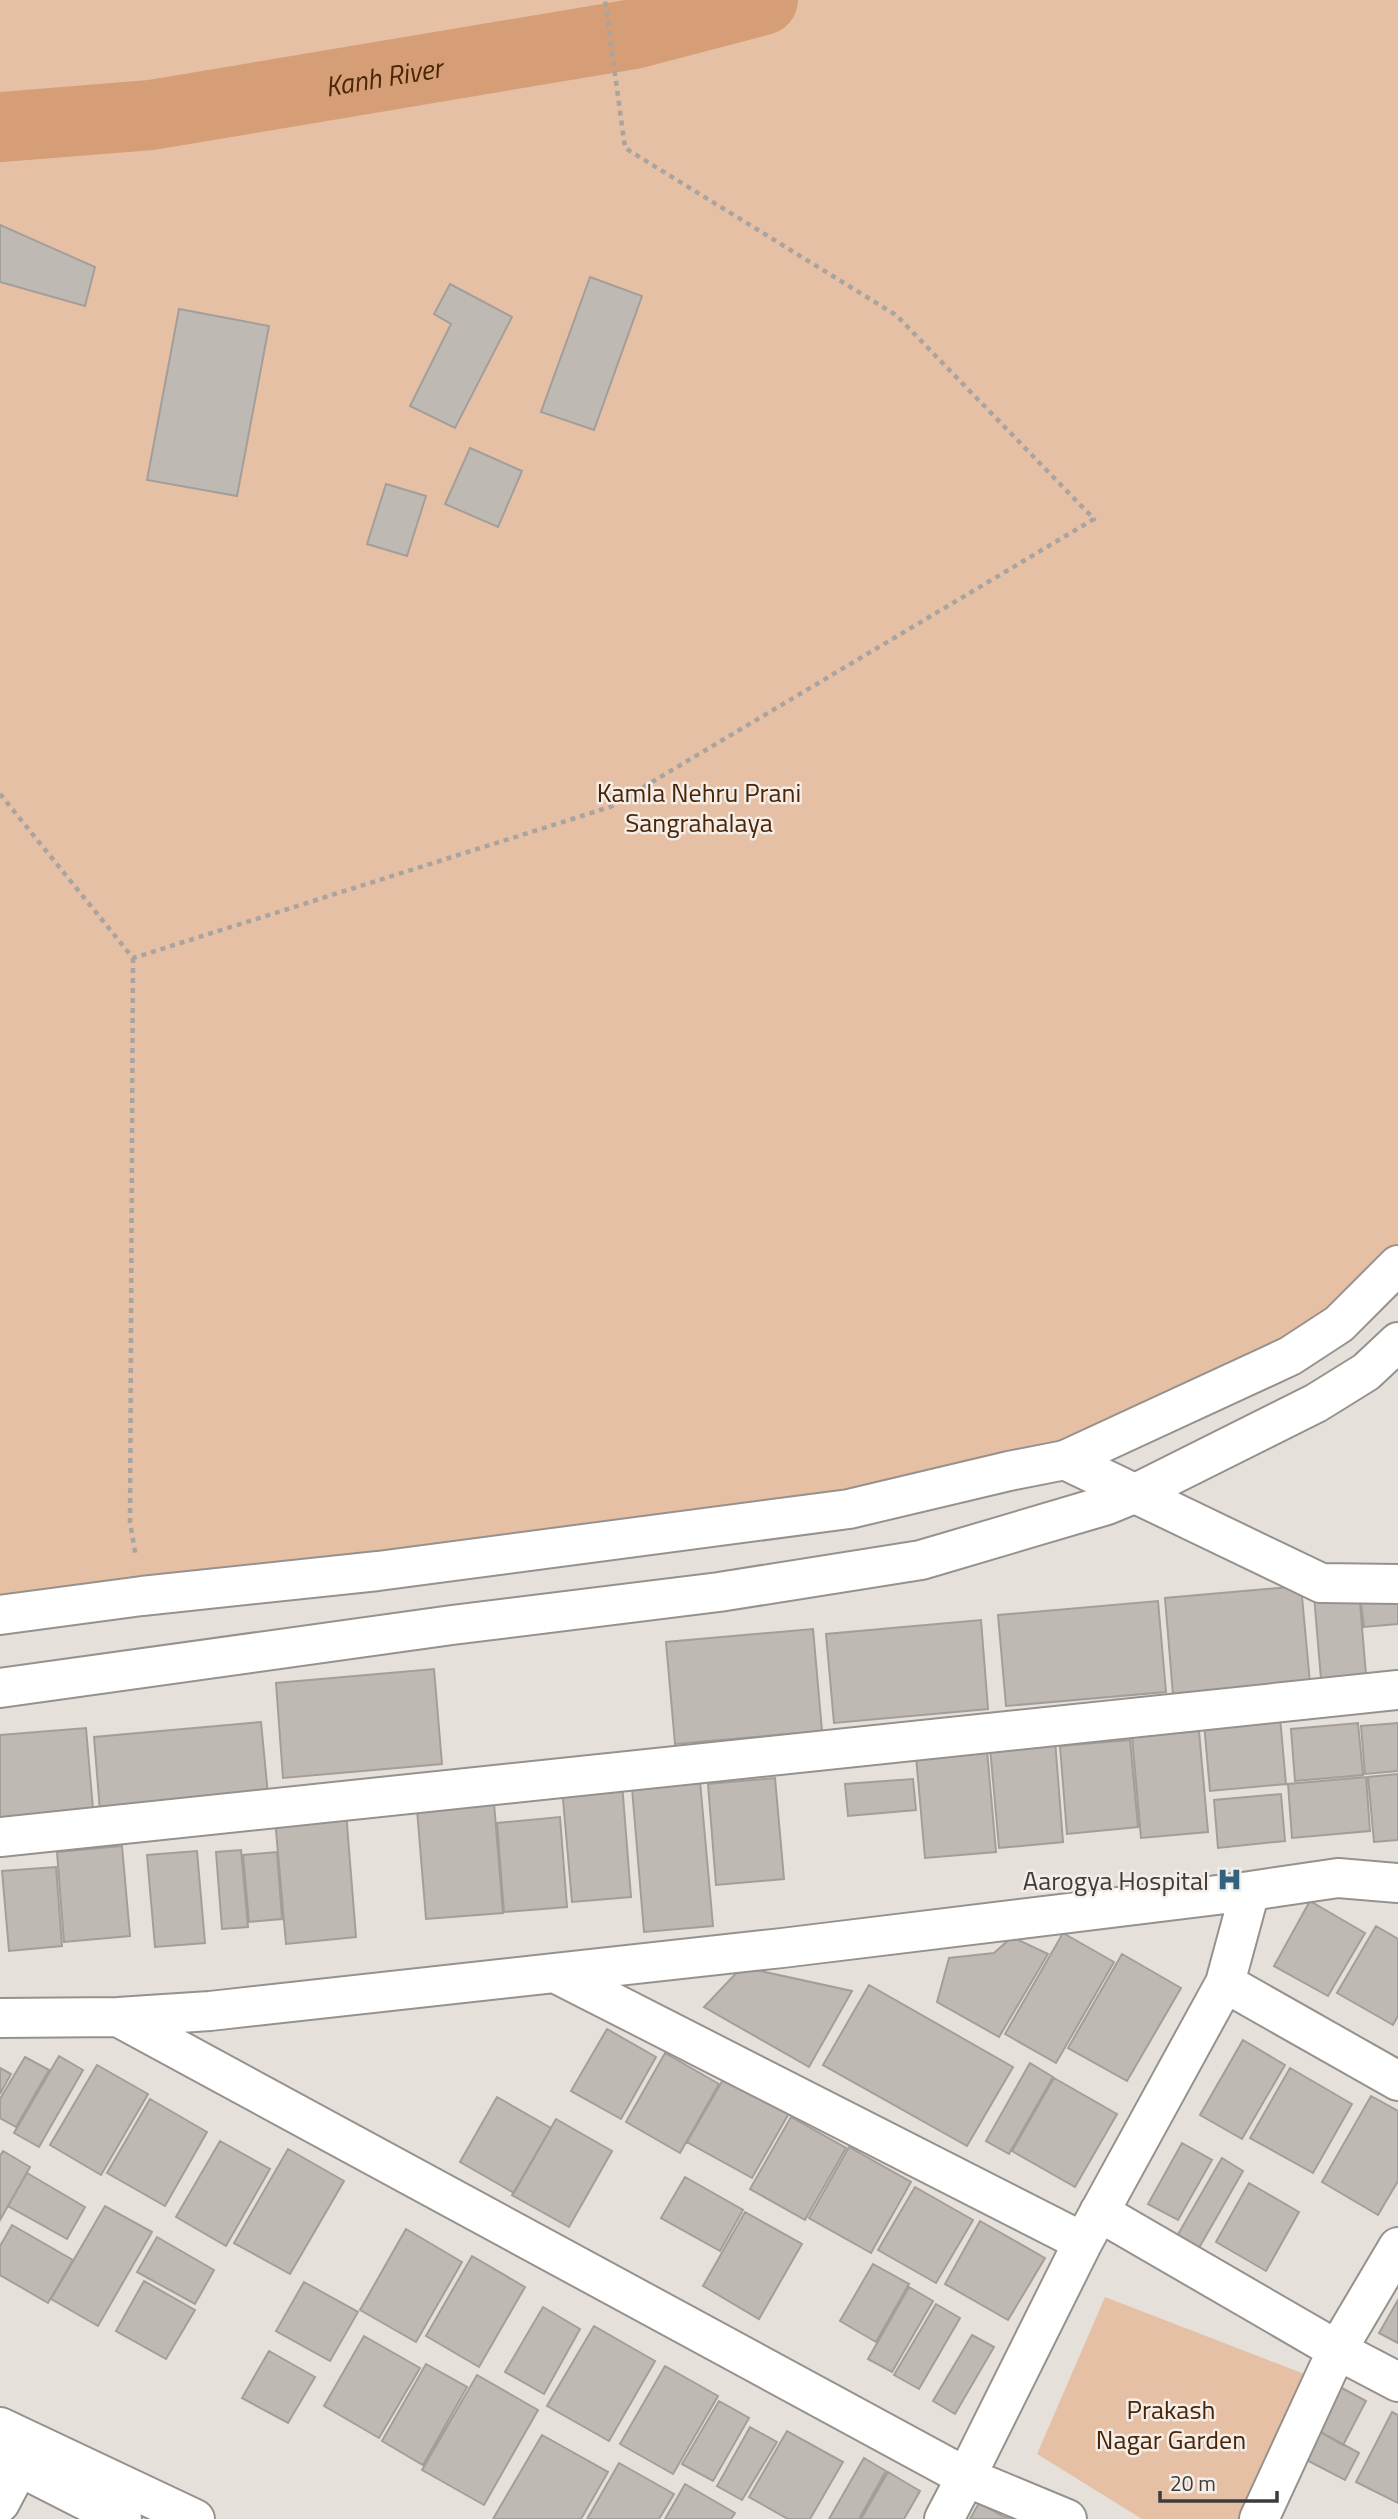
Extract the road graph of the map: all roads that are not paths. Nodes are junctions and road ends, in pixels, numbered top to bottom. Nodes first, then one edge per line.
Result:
1 (1398, 1265) edge
2 (1398, 1342) edge
3 (1065, 1461) junction
4 (1136, 1493) junction
5 (1398, 1584) edge
6 (0, 1615) edge
7 (0, 1688) edge
8 (1398, 1690) edge
9 (0, 1837) edge
10 (1398, 1883) edge
11 (1250, 1891) junction
12 (555, 1973) junction
13 (1225, 1983) junction
14 (118, 2017) junction
15 (0, 2018) edge
16 (1398, 2081) edge
17 (1091, 2227) junction
18 (1398, 2247) edge
19 (1337, 2350) junction
20 (1398, 2382) edge
21 (0, 2427) edge
22 (10, 2462) edge
23 (966, 2477) junction
24 (0, 2503) edge
25 (122, 2519) edge
26 (195, 2519) edge
27 (944, 2519) edge
28 (1067, 2519) edge
29 (1259, 2519) edge

1 - 3 street
2 - 4 street
3 - 4 street
3 - 6 street
4 - 5 street
4 - 7 street
8 - 9 street
10 - 11 street
11 - 12 street
11 - 13 street
12 - 14 street
12 - 17 street
13 - 16 street
13 - 17 street
14 - 15 street
14 - 23 street
17 - 19 street
17 - 23 street
18 - 19 street
19 - 20 street
19 - 29 street
21 - 26 street
22 - 24 street
22 - 25 street
23 - 27 street
23 - 28 street

